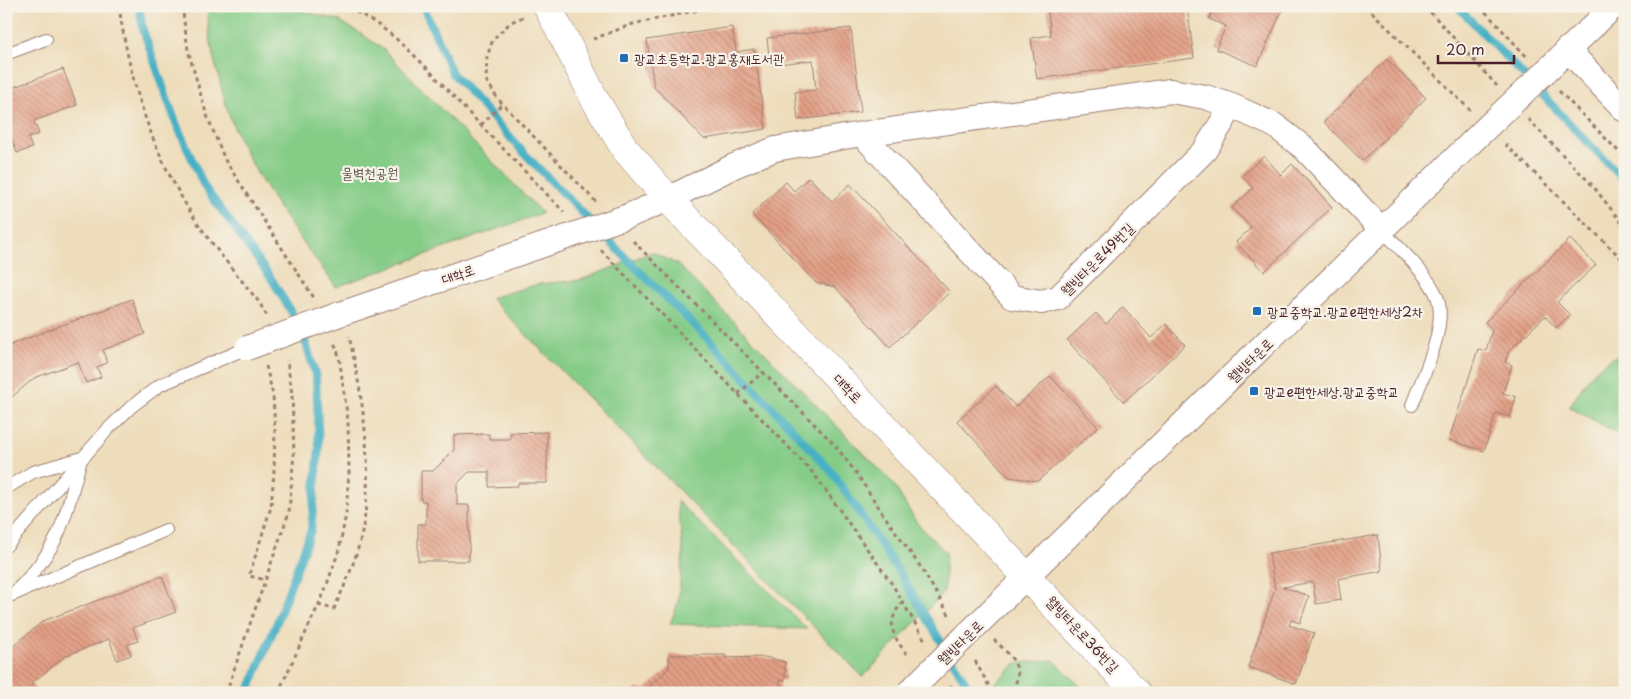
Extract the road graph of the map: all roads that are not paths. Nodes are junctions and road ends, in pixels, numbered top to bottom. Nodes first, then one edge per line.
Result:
1 (1614, 6) edge
2 (538, 10) edge
3 (46, 39) dead end
4 (1568, 49) junction
5 (6, 54) edge
6 (1232, 106) junction
7 (1625, 110) edge
8 (862, 134) junction
9 (668, 199) junction
10 (1383, 231) junction
11 (247, 348) joint
12 (1412, 405) dead end
13 (82, 458) junction
14 (6, 488) edge
15 (166, 530) dead end
16 (6, 546) edge
17 (1028, 576) junction
18 (9, 598) edge
19 (916, 685) edge
20 (1137, 693) edge

1 - 4 street, 웰빙타운로
2 - 9 street, 대학로, bridge
3 - 5 lane
4 - 7 street
4 - 10 street, 웰빙타운로, bridge
6 - 8 street
6 - 8 street, 웰빙타운로49번길
6 - 10 street
8 - 9 street
9 - 11 street, 대학로, bridge
9 - 17 street, 대학로
10 - 12 lane
10 - 17 street, 웰빙타운로
11 - 13 lane
13 - 14 lane
13 - 16 lane
13 - 18 lane
15 - 18 lane
17 - 19 street, 웰빙타운로, bridge
17 - 20 street, 웰빙타운로36번길

